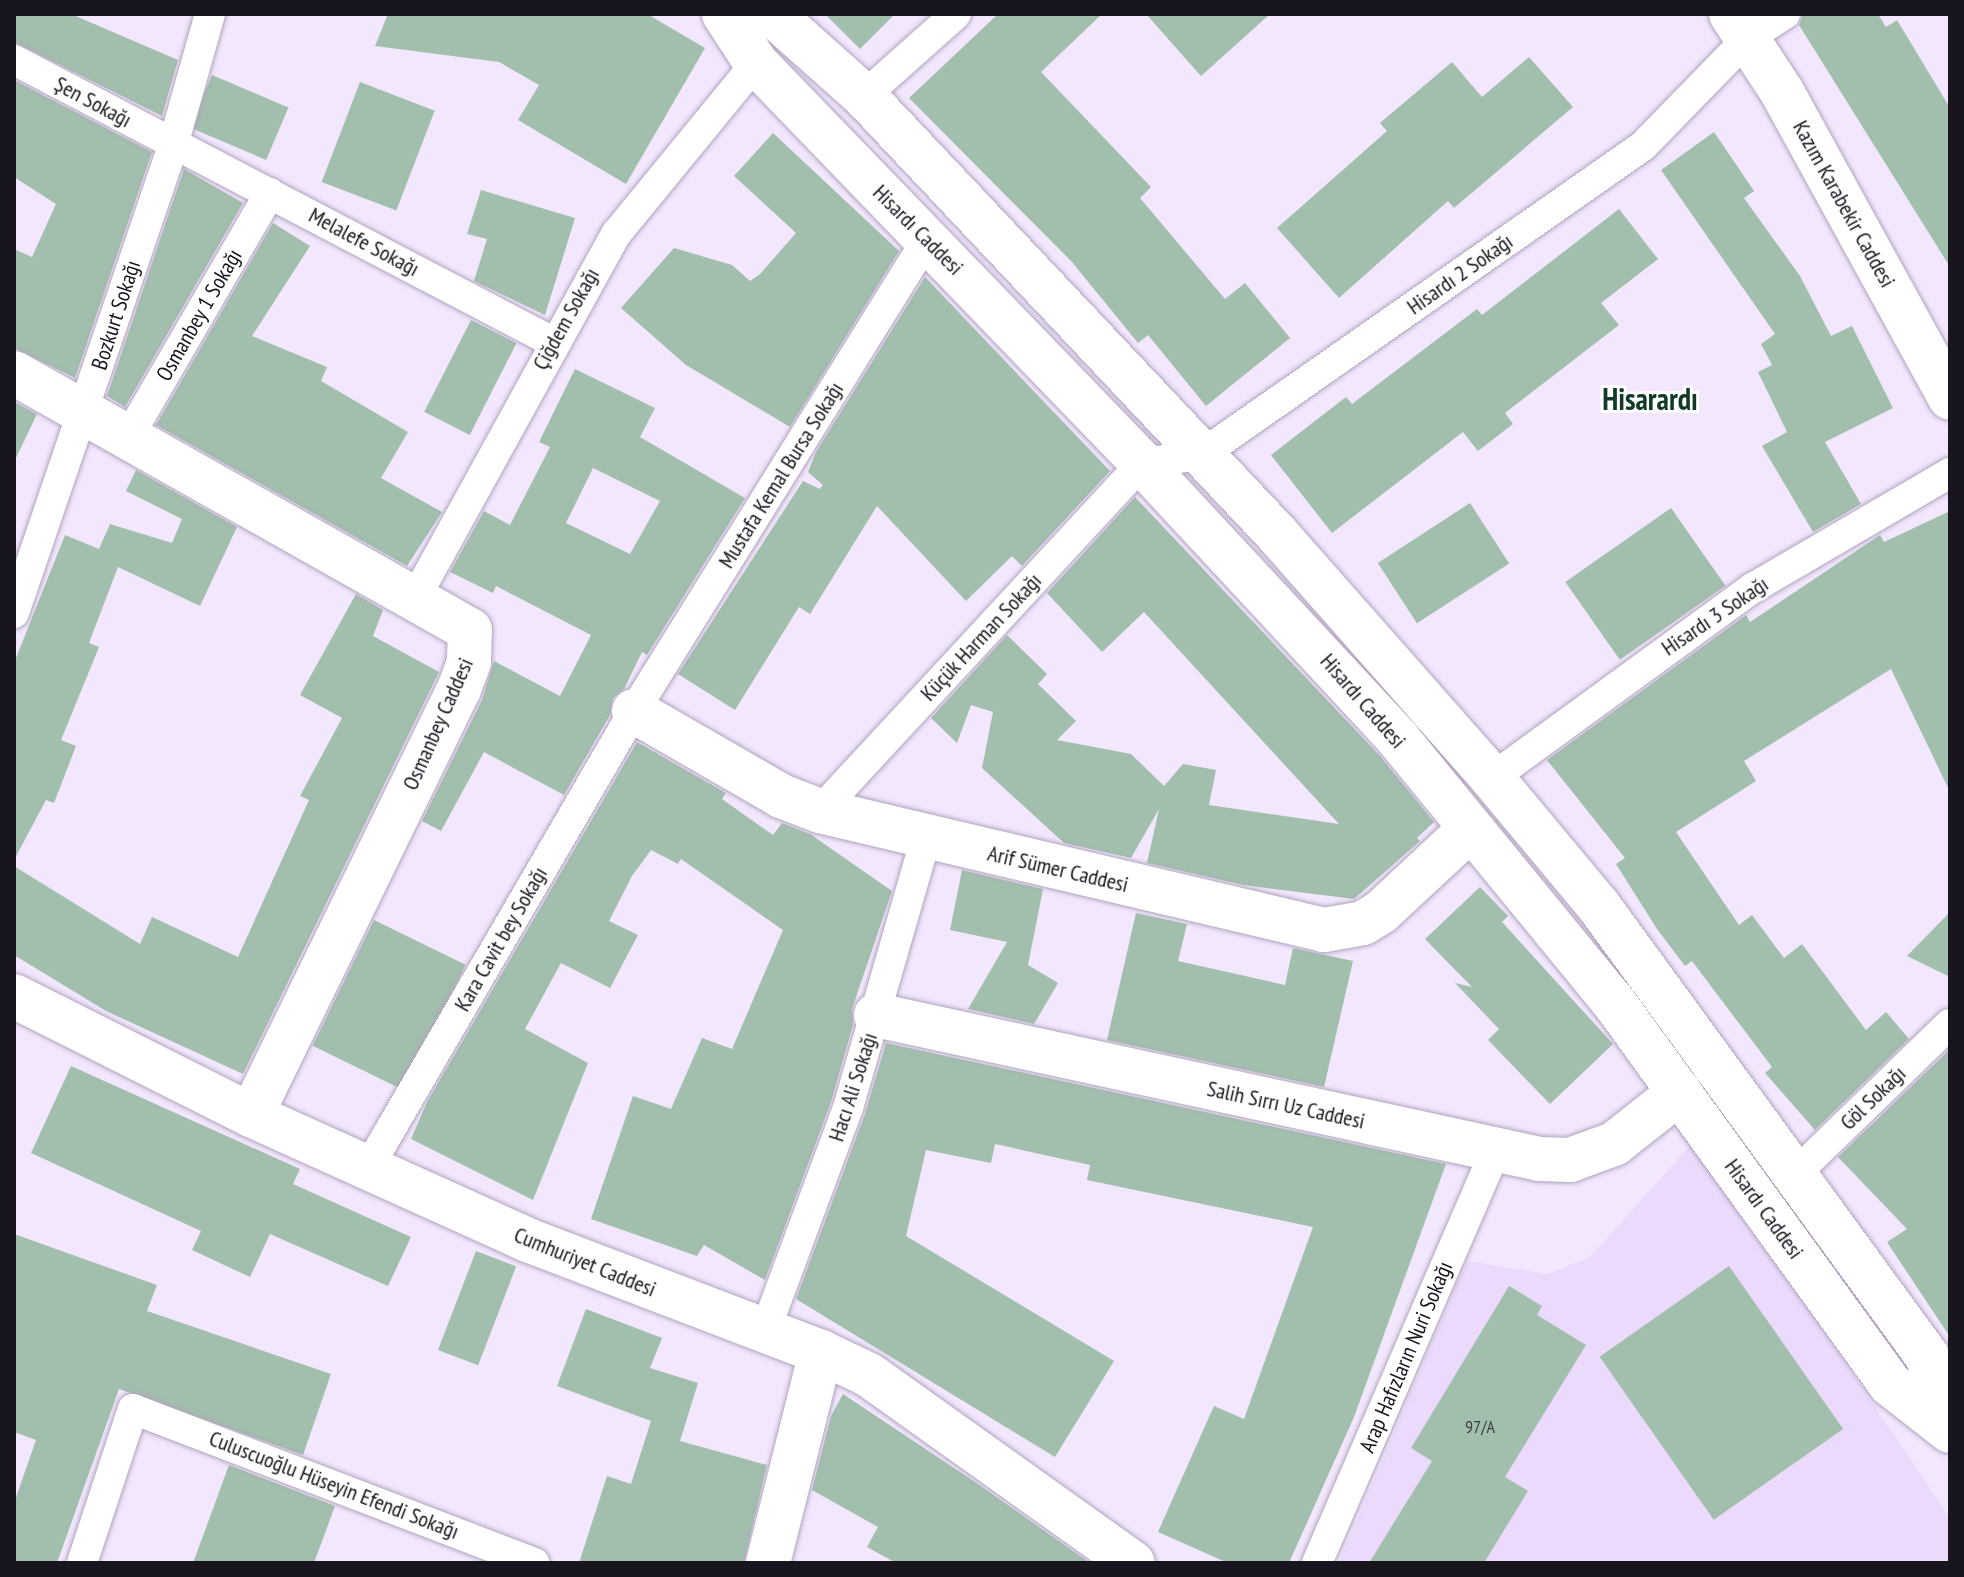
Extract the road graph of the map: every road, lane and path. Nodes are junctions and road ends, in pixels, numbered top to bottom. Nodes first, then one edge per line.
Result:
1 (210, 14) edge
2 (724, 14) edge
3 (772, 14) edge
4 (956, 14) edge
5 (1785, 14) edge
6 (1740, 26) edge
7 (14, 60) edge
8 (756, 63) junction
9 (864, 96) junction
10 (173, 145) junction
11 (270, 193) junction
12 (928, 238) junction
13 (553, 342) junction
14 (14, 373) edge
15 (1950, 398) edge
16 (84, 411) junction
17 (129, 436) junction
18 (1201, 455) junction
19 (1142, 463) junction
20 (1950, 473) edge
21 (414, 600) junction
22 (14, 613) edge
23 (634, 711) junction
24 (1492, 778) junction
25 (820, 811) junction
26 (1470, 829) junction
27 (926, 838) junction
28 (15, 999) edge
29 (876, 1015) junction
30 (1950, 1024) edge
31 (1680, 1092) junction
32 (251, 1115) junction
33 (1496, 1150) junction
34 (368, 1168) junction
35 (1796, 1173) junction
36 (765, 1331) junction
37 (821, 1352) junction
38 (1950, 1418) edge
39 (1950, 1431) edge
40 (82, 1563) edge
41 (535, 1563) edge
42 (768, 1563) edge
43 (1133, 1563) edge
44 (1317, 1563) edge

1 - 10 street, Bozkurt Sokağı
2 - 8 street, Hisardı Caddesi
3 - 9 street
4 - 9 street
5 - 6 street, Hisardı 2 Sokağı
6 - 15 street, Kazım Karabekir Caddesi
6 - 18 street, Hisardı 2 Sokağı
7 - 10 street, Şen Sokağı
8 - 12 street, Hisardı Caddesi
8 - 13 street, Çiğdem Sokağı
9 - 18 street
10 - 11 street, Melalefe Sokağı
10 - 16 street, Bozkurt Sokağı
11 - 13 street, Melalefe Sokağı
11 - 17 street, Osmanbey 1 Sokağı
12 - 19 street, Hisardı Caddesi
12 - 23 street, Mustafa Kemal Bursa Sokağı
13 - 21 street, Çiğdem Sokağı
14 - 16 street, Osmanbey Caddesi
16 - 17 street, Osmanbey Caddesi
16 - 22 street, Bozkurt Sokağı
17 - 21 street, Osmanbey Caddesi
18 - 19 street, Hisardı 2 Sokağı
18 - 24 street
19 - 25 street, Küçük Harman Sokağı
19 - 26 street, Hisardı Caddesi
20 - 24 street, Hisardı 3 Sokağı
21 - 32 street, Osmanbey Caddesi
23 - 25 street, Arif Sümer Caddesi
23 - 34 street, Kara Cavit bey Sokağı
24 - 35 street
25 - 27 street, Arif Sümer Caddesi
26 - 27 street, Arif Sümer Caddesi
26 - 31 street, Hisardı Caddesi
27 - 29 street, Hacı Ali Sokağı
28 - 32 street, Cumhuriyet Caddesi
29 - 33 street, Salih Sırrı Uz Caddesi
29 - 36 street, Hacı Ali Sokağı
30 - 35 street, Göl Sokağı
31 - 33 street, Salih Sırrı Uz Caddesi
31 - 39 street, Hisardı Caddesi
32 - 34 street, Cumhuriyet Caddesi
33 - 44 street, Arap Hafızların Nuri Sokağı
34 - 36 street, Cumhuriyet Caddesi
35 - 38 street
36 - 37 street, Cumhuriyet Caddesi
37 - 42 street
37 - 43 street, Cumhuriyet Caddesi
40 - 41 street, Culuscuoğlu Hüseyin Efendi Sokağı

